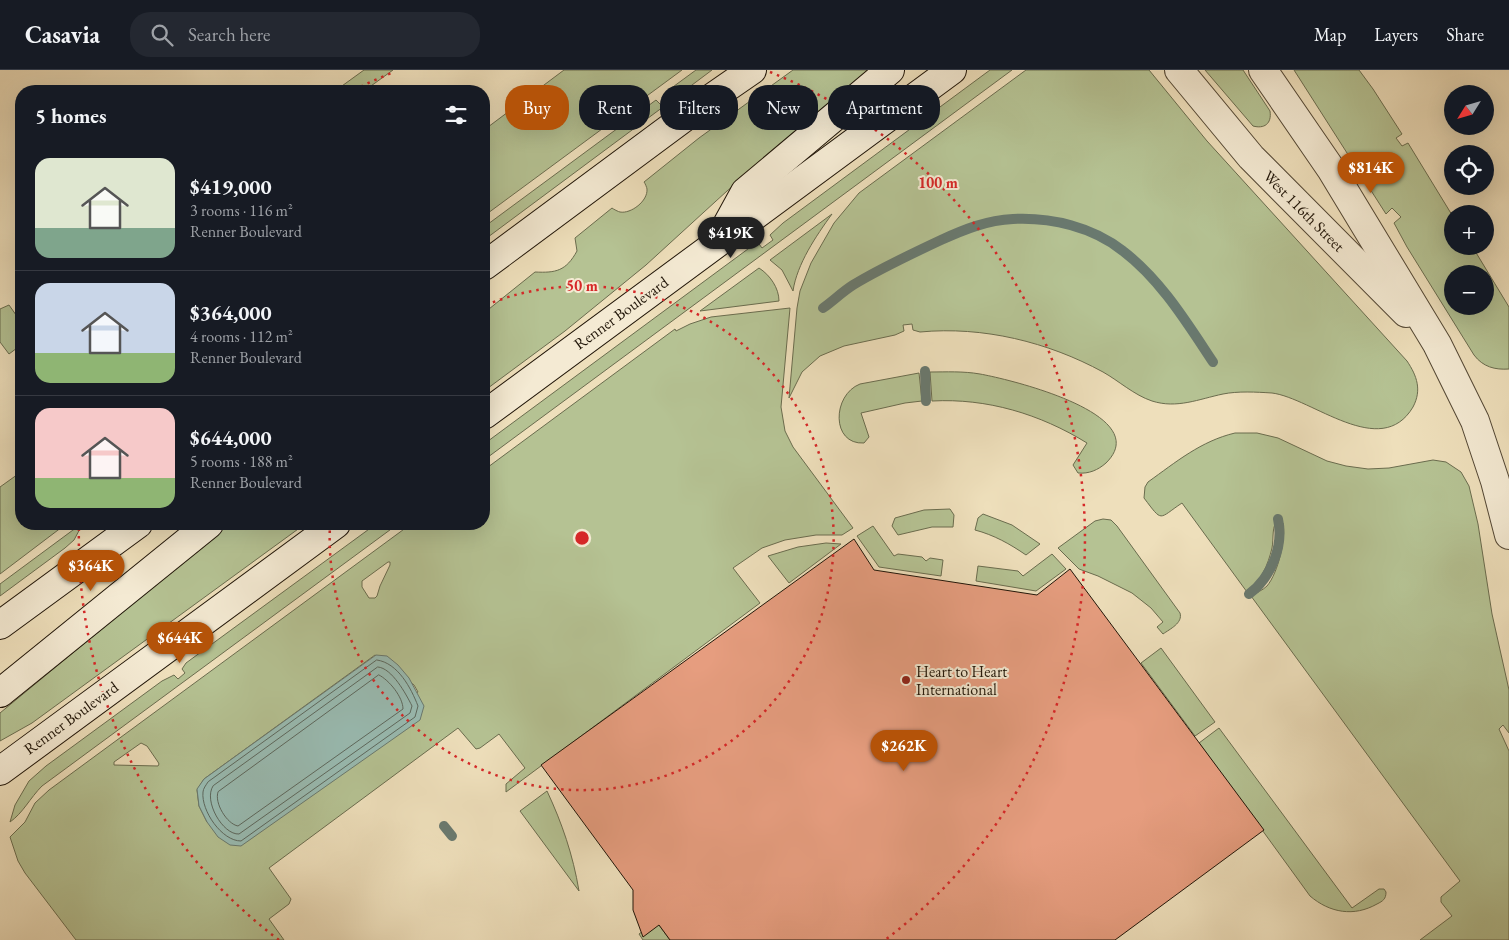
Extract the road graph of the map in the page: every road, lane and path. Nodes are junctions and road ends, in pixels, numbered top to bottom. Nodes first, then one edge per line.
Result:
1 (752, 70) edge
2 (890, 70) edge
3 (952, 70) edge
4 (1179, 70) edge
5 (1263, 70) edge
6 (718, 242) junction
7 (490, 262) edge
8 (1436, 344) junction
9 (490, 411) edge
10 (130, 530) edge
11 (202, 530) edge
12 (328, 530) edge
13 (1509, 535) edge
14 (0, 625) edge
15 (0, 693) edge
16 (0, 771) edge

1 - 7 main road
2 - 6 main road
3 - 6 main road, Renner Boulevard
4 - 8 main road, West 116th Street
5 - 8 main road, West 116th Street
6 - 9 main road, Renner Boulevard
8 - 13 main road, West 116th Street
10 - 14 main road
11 - 15 main road
12 - 16 main road, Renner Boulevard

